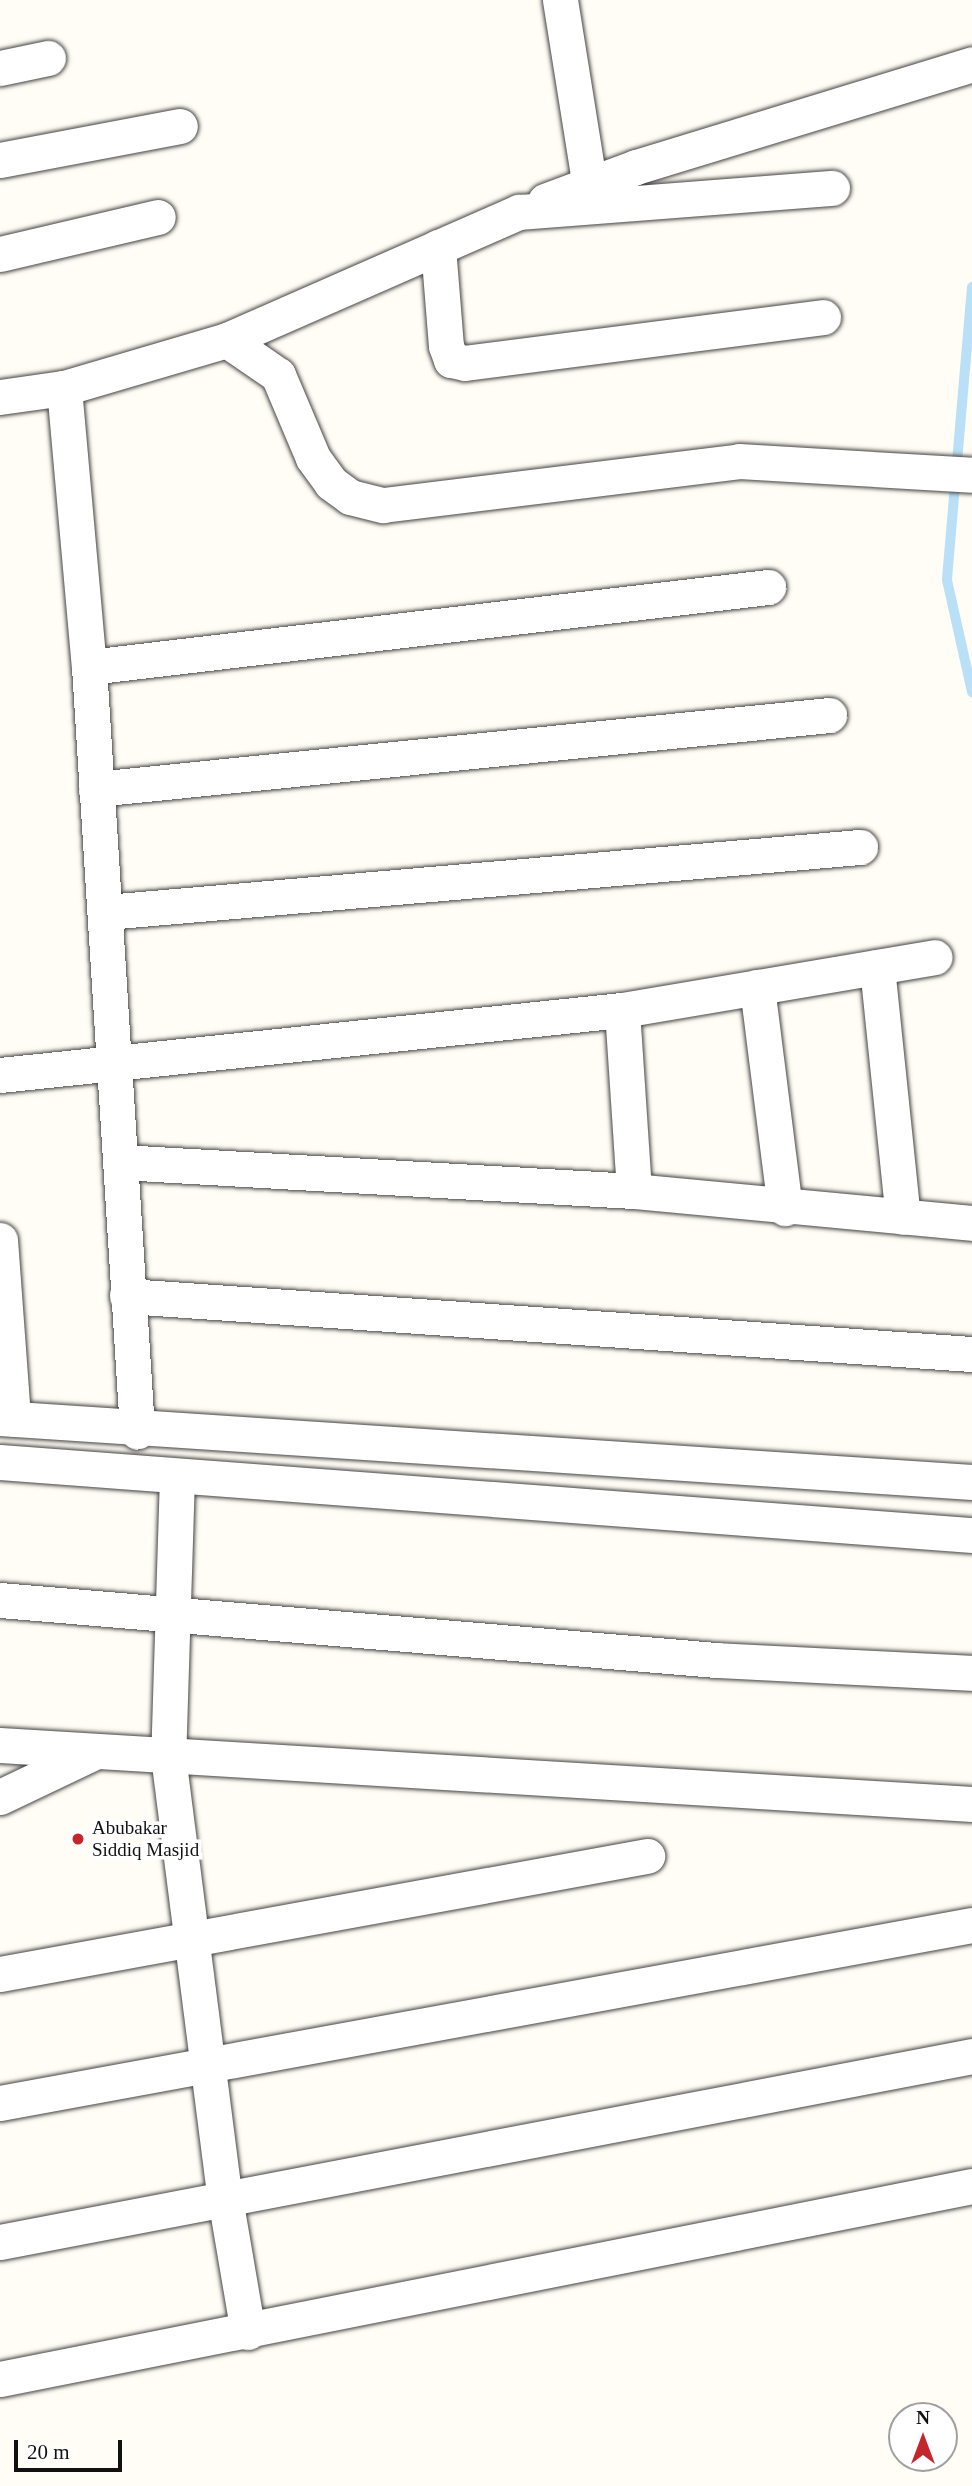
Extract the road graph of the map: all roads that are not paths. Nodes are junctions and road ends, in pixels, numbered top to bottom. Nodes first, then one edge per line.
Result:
1 (560, 0) edge
2 (48, 58) dead end
3 (972, 64) edge
4 (0, 68) edge
5 (180, 126) dead end
6 (0, 160) edge
7 (589, 182) junction
8 (832, 188) dead end
9 (519, 212) junction
10 (158, 217) dead end
11 (438, 247) junction
12 (0, 254) edge
13 (823, 317) dead end
14 (227, 340) junction
15 (64, 388) junction
16 (0, 397) edge
17 (972, 475) edge
18 (768, 587) dead end
19 (89, 667) junction
20 (829, 715) dead end
21 (96, 789) junction
22 (860, 847) dead end
23 (106, 912) junction
24 (935, 957) dead end
25 (877, 967) junction
26 (757, 987) junction
27 (622, 1010) junction
28 (114, 1062) junction
29 (0, 1075) edge
30 (120, 1162) junction
31 (634, 1191) junction
32 (785, 1208) junction
33 (903, 1217) junction
34 (972, 1223) edge
35 (0, 1240) edge
36 (127, 1296) junction
37 (972, 1354) edge
38 (7, 1419) edge
39 (137, 1431) junction
40 (0, 1462) edge
41 (177, 1476) junction
42 (972, 1482) edge
43 (972, 1535) edge
44 (0, 1600) edge
45 (175, 1613) junction
46 (972, 1673) edge
47 (0, 1745) edge
48 (90, 1754) junction
49 (168, 1756) junction
50 (0, 1797) edge
51 (972, 1804) edge
52 (647, 1856) dead end
53 (972, 1925) edge
54 (192, 1941) junction
55 (1, 1970) edge
56 (972, 2056) edge
57 (207, 2065) junction
58 (0, 2103) edge
59 (972, 2186) edge
60 (225, 2198) junction
61 (0, 2242) edge
62 (248, 2332) junction
63 (0, 2379) edge

1 - 7 street
2 - 4 street
3 - 7 street
5 - 6 street
7 - 9 street
8 - 9 street
9 - 11 street
10 - 12 street
11 - 13 street
11 - 14 street
14 - 15 street
14 - 17 street
15 - 16 street
15 - 19 street
18 - 19 street
19 - 21 street
20 - 21 street
21 - 23 street
22 - 23 street
23 - 28 street
24 - 25 street
25 - 26 street
25 - 33 street
26 - 27 street
26 - 32 street
27 - 28 street
27 - 31 street
28 - 29 street
28 - 30 street
30 - 31 street
30 - 36 street
31 - 32 street
32 - 33 street
33 - 34 street
35 - 38 street
36 - 37 street
36 - 39 street
38 - 39 street
39 - 42 street
40 - 41 street
41 - 43 street
41 - 45 street
44 - 45 street
45 - 46 street
45 - 49 street
47 - 48 street
48 - 49 street
48 - 50 street
49 - 51 street
49 - 54 street
52 - 54 street
53 - 57 street
54 - 55 street
54 - 57 street
56 - 60 street
57 - 58 street
57 - 60 street
59 - 62 street
60 - 61 street
60 - 62 street
62 - 63 street

